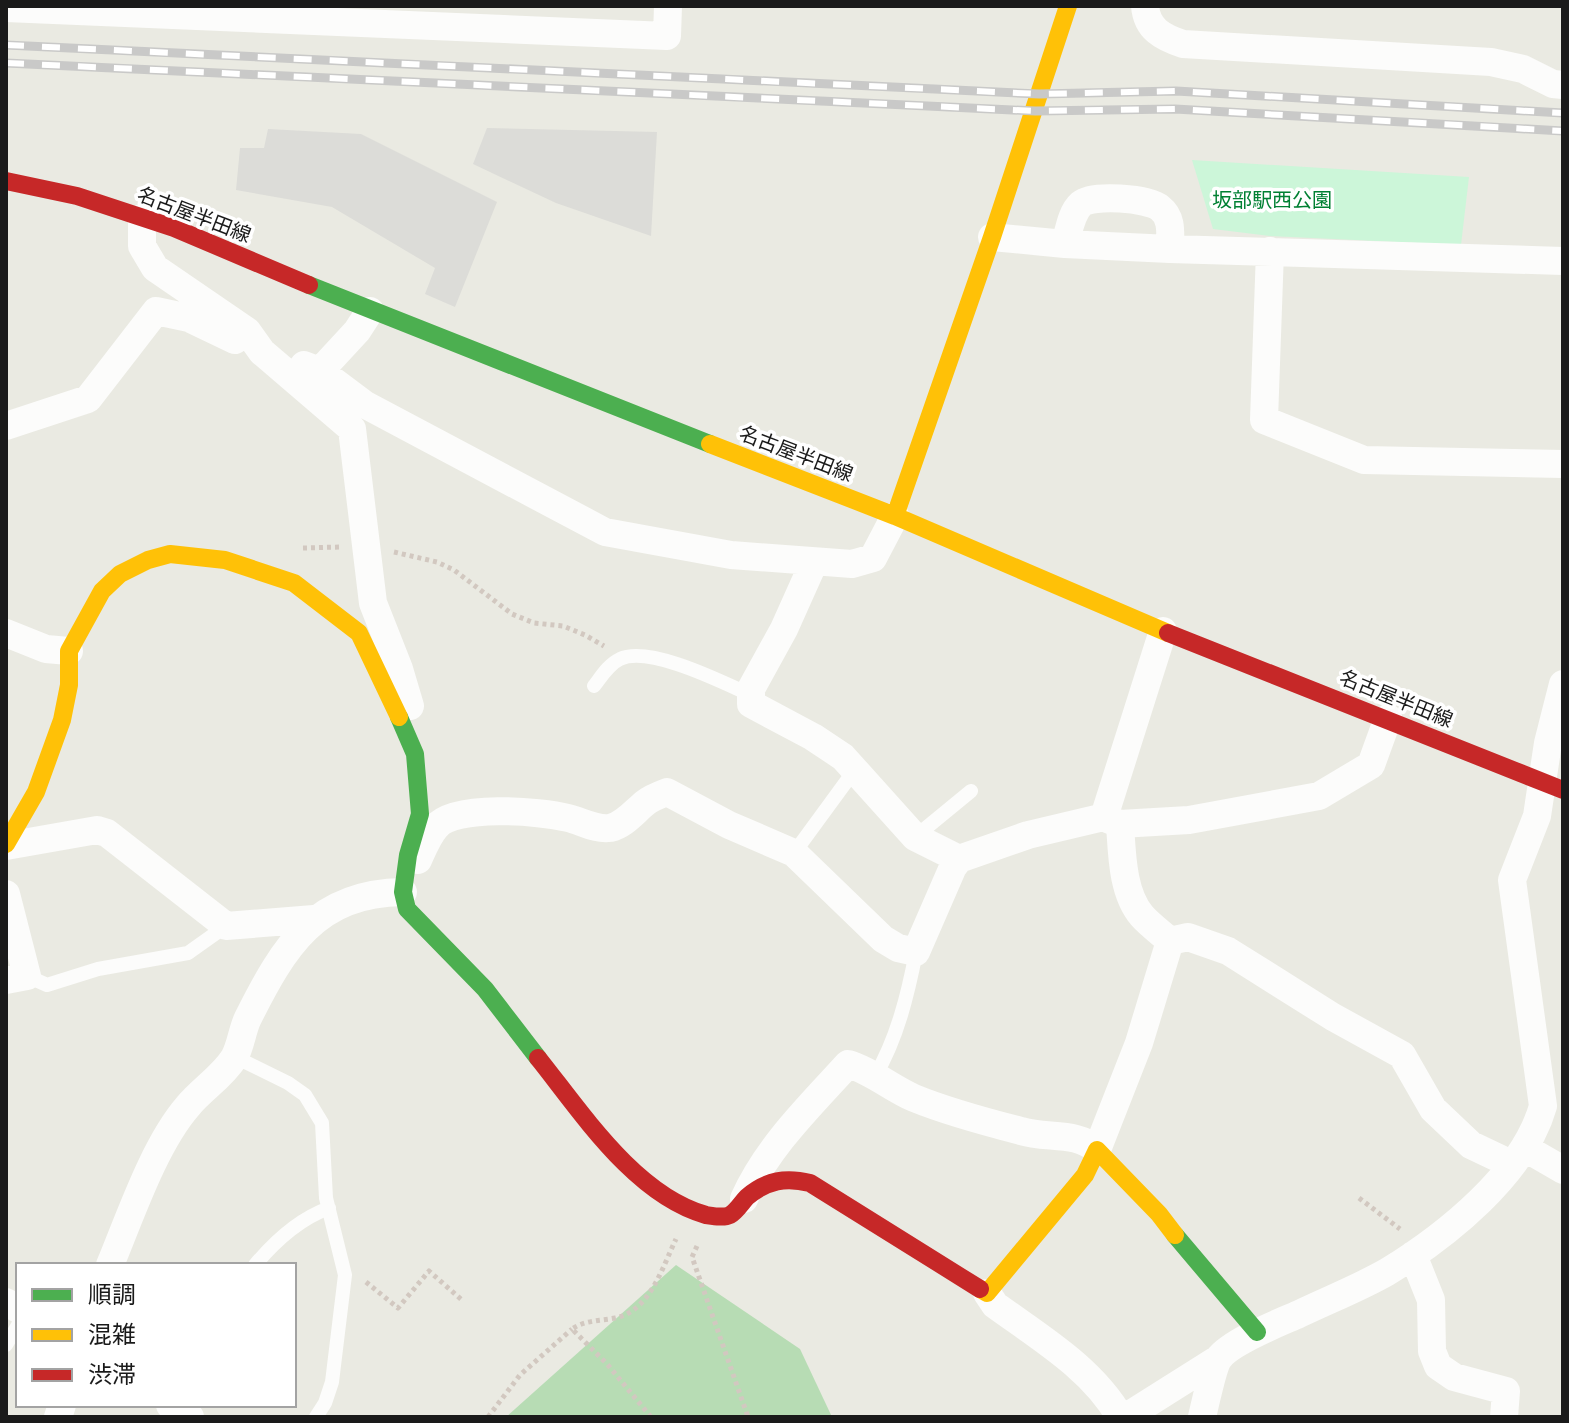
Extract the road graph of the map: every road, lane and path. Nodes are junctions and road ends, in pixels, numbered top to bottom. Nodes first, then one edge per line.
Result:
1 (668, 6) edge
2 (1068, 6) edge
3 (1145, 6) edge
4 (6, 8) edge
5 (1563, 85) edge
6 (6, 181) edge
7 (142, 218) junction
8 (992, 237) junction
9 (1065, 244) junction
10 (1170, 249) junction
11 (1270, 251) junction
12 (1563, 261) edge
13 (370, 311) junction
14 (262, 352) junction
15 (320, 371) junction
16 (6, 426) edge
17 (1563, 464) edge
18 (895, 516) junction
19 (366, 548) junction
20 (290, 549) dead end
21 (814, 562) junction
22 (1163, 631) junction
23 (6, 633) edge
24 (69, 651) junction
25 (621, 658) junction
26 (1563, 684) edge
27 (594, 686) dead end
28 (751, 695) junction
29 (1388, 718) junction
30 (415, 754) junction
31 (854, 771) junction
32 (1552, 786) edge
33 (971, 791) dead end
34 (1112, 821) junction
35 (915, 837) junction
36 (6, 845) edge
37 (794, 853) junction
38 (959, 859) junction
39 (404, 886) junction
40 (6, 894) edge
41 (314, 919) junction
42 (226, 926) junction
43 (1170, 941) junction
44 (916, 952) junction
45 (16, 978) edge
46 (235, 1057) junction
47 (875, 1076) junction
48 (1097, 1150) junction
49 (1518, 1156) junction
50 (1563, 1170) edge
51 (1359, 1198) dead end
52 (743, 1201) junction
53 (329, 1208) junction
54 (688, 1209) junction
55 (711, 1216) junction
56 (1418, 1251) junction
57 (111, 1263) edge
58 (257, 1263) edge
59 (344, 1268) junction
60 (987, 1293) junction
61 (463, 1301) dead end
62 (572, 1329) junction
63 (1257, 1332) junction
64 (1218, 1359) junction
65 (316, 1417) edge
66 (488, 1417) edge
67 (651, 1417) edge
68 (748, 1417) edge
69 (1120, 1417) edge
70 (1126, 1417) edge
71 (1202, 1417) edge
72 (1504, 1417) edge

1 - 4 street
2 - 8 street
3 - 5 street
6 - 7 street, 名古屋半田線
7 - 13 street, 名古屋半田線
7 - 14 street
8 - 9 street
8 - 18 street
9 - 10 street
9 - 10 street
10 - 11 street
11 - 12 street
11 - 17 street
13 - 15 street
13 - 18 street, 名古屋半田線
14 - 15 street
14 - 16 street
14 - 19 street
15 - 21 street
18 - 21 street
18 - 22 street, 名古屋半田線
19 - 20 path
19 - 25 path
19 - 30 street
21 - 28 street
22 - 29 street, 名古屋半田線
22 - 34 street
23 - 24 street
24 - 30 street
24 - 36 street
25 - 27 lane
25 - 28 lane
26 - 32 street
28 - 31 street
29 - 32 street, 名古屋半田線
29 - 34 street
30 - 39 street
31 - 35 street
31 - 37 lane
32 - 49 street
33 - 35 lane
34 - 38 street
34 - 43 street
35 - 38 street
36 - 42 street
37 - 39 street
37 - 44 street
38 - 44 street
39 - 41 street
39 - 54 street
40 - 45 street
41 - 42 street
41 - 46 street
42 - 45 lane
43 - 48 street
43 - 49 street
44 - 47 lane
46 - 53 lane
46 - 57 street
47 - 48 street
47 - 52 street
48 - 60 street
48 - 63 street
49 - 50 street
49 - 56 street
51 - 56 path
52 - 55 street
52 - 60 street
53 - 58 lane
53 - 59 lane
54 - 55 street
54 - 62 path
55 - 68 path
56 - 63 street
56 - 72 street
59 - 61 path
59 - 65 lane
60 - 69 street
62 - 66 path
62 - 67 path
63 - 64 street
64 - 70 street
64 - 71 street

